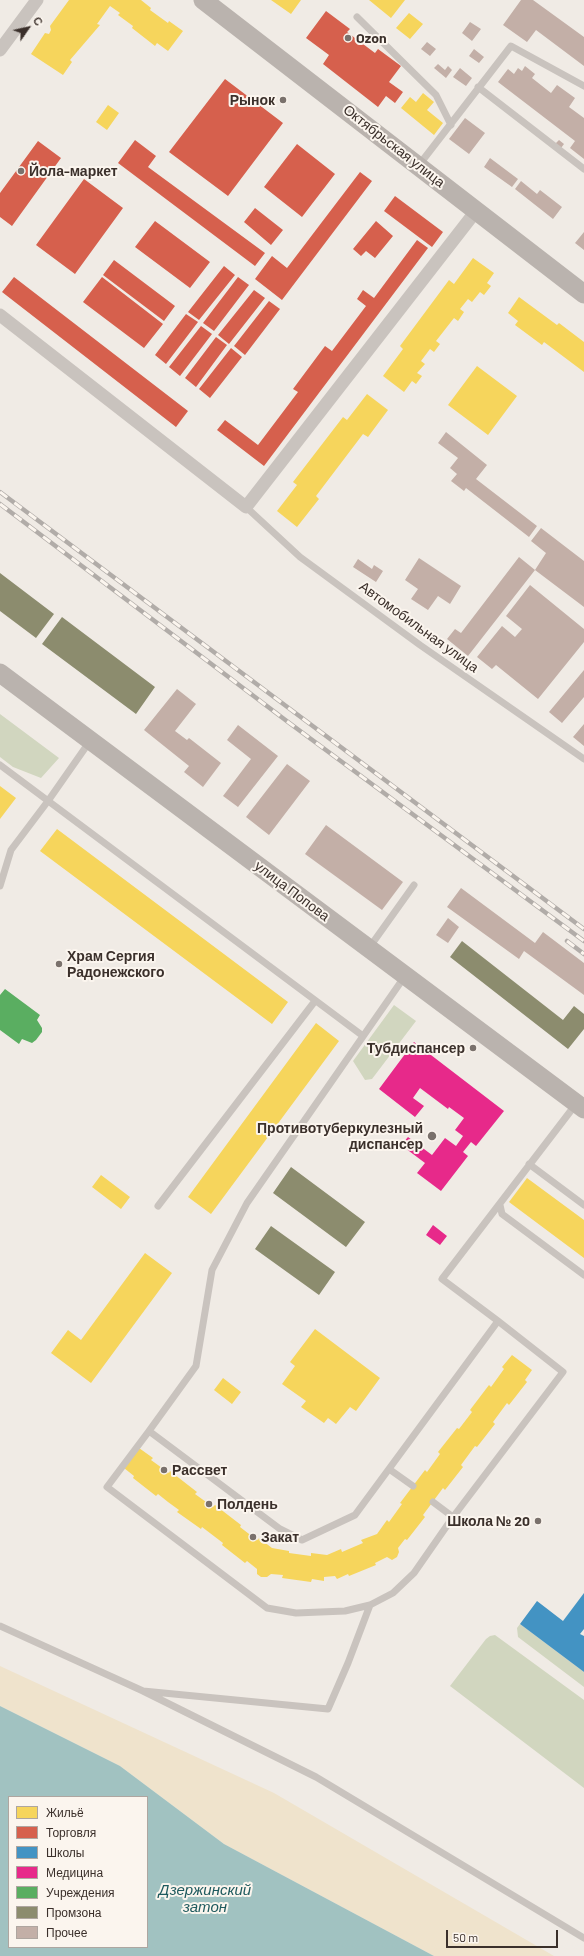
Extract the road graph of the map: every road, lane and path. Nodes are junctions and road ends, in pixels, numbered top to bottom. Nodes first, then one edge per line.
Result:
1 (37, 0) edge
2 (203, 0) edge
3 (357, 17) dead end
4 (0, 50) edge
5 (584, 86) edge
6 (478, 87) junction
7 (451, 125) junction
8 (419, 165) junction
9 (584, 169) edge
10 (476, 211) junction
11 (584, 294) edge
12 (0, 315) edge
13 (246, 507) junction
14 (0, 673) edge
15 (90, 740) junction
16 (584, 759) edge
17 (0, 765) edge
18 (48, 802) junction
19 (414, 885) dead end
20 (0, 886) edge
21 (369, 949) junction
22 (405, 976) junction
23 (315, 1001) junction
24 (363, 1036) junction
25 (580, 1106) edge
26 (529, 1164) junction
27 (500, 1205) junction
28 (584, 1205) edge
29 (158, 1206) dead end
30 (584, 1275) edge
31 (498, 1322) junction
32 (149, 1431) junction
33 (389, 1469) junction
34 (412, 1486) dead end
35 (433, 1502) dead end
36 (453, 1517) junction
37 (370, 1605) junction
38 (0, 1626) edge
39 (143, 1691) junction
40 (584, 1938) edge

1 - 4 street
2 - 8 street, Октябрьская улица
3 - 7 lane
5 - 6 lane
6 - 7 lane
6 - 9 lane
7 - 8 lane
8 - 10 street, Октябрьская улица
10 - 11 street, Октябрьская улица
10 - 13 street
12 - 13 street
13 - 16 lane, Автомобильная улица
14 - 15 street, улица Попова
15 - 18 lane
15 - 21 street, улица Попова
17 - 18 lane
18 - 20 lane
18 - 23 lane
19 - 21 lane
21 - 22 street, улица Попова
22 - 24 lane
22 - 25 street, улица Попова
23 - 24 lane
23 - 29 lane
24 - 32 lane
25 - 26 lane
26 - 27 lane
26 - 28 lane
27 - 30 lane
27 - 31 lane
31 - 33 lane
31 - 36 lane
32 - 33 lane
32 - 37 lane
33 - 34 lane
35 - 36 lane
36 - 37 lane
37 - 39 lane
38 - 39 lane
39 - 40 lane

